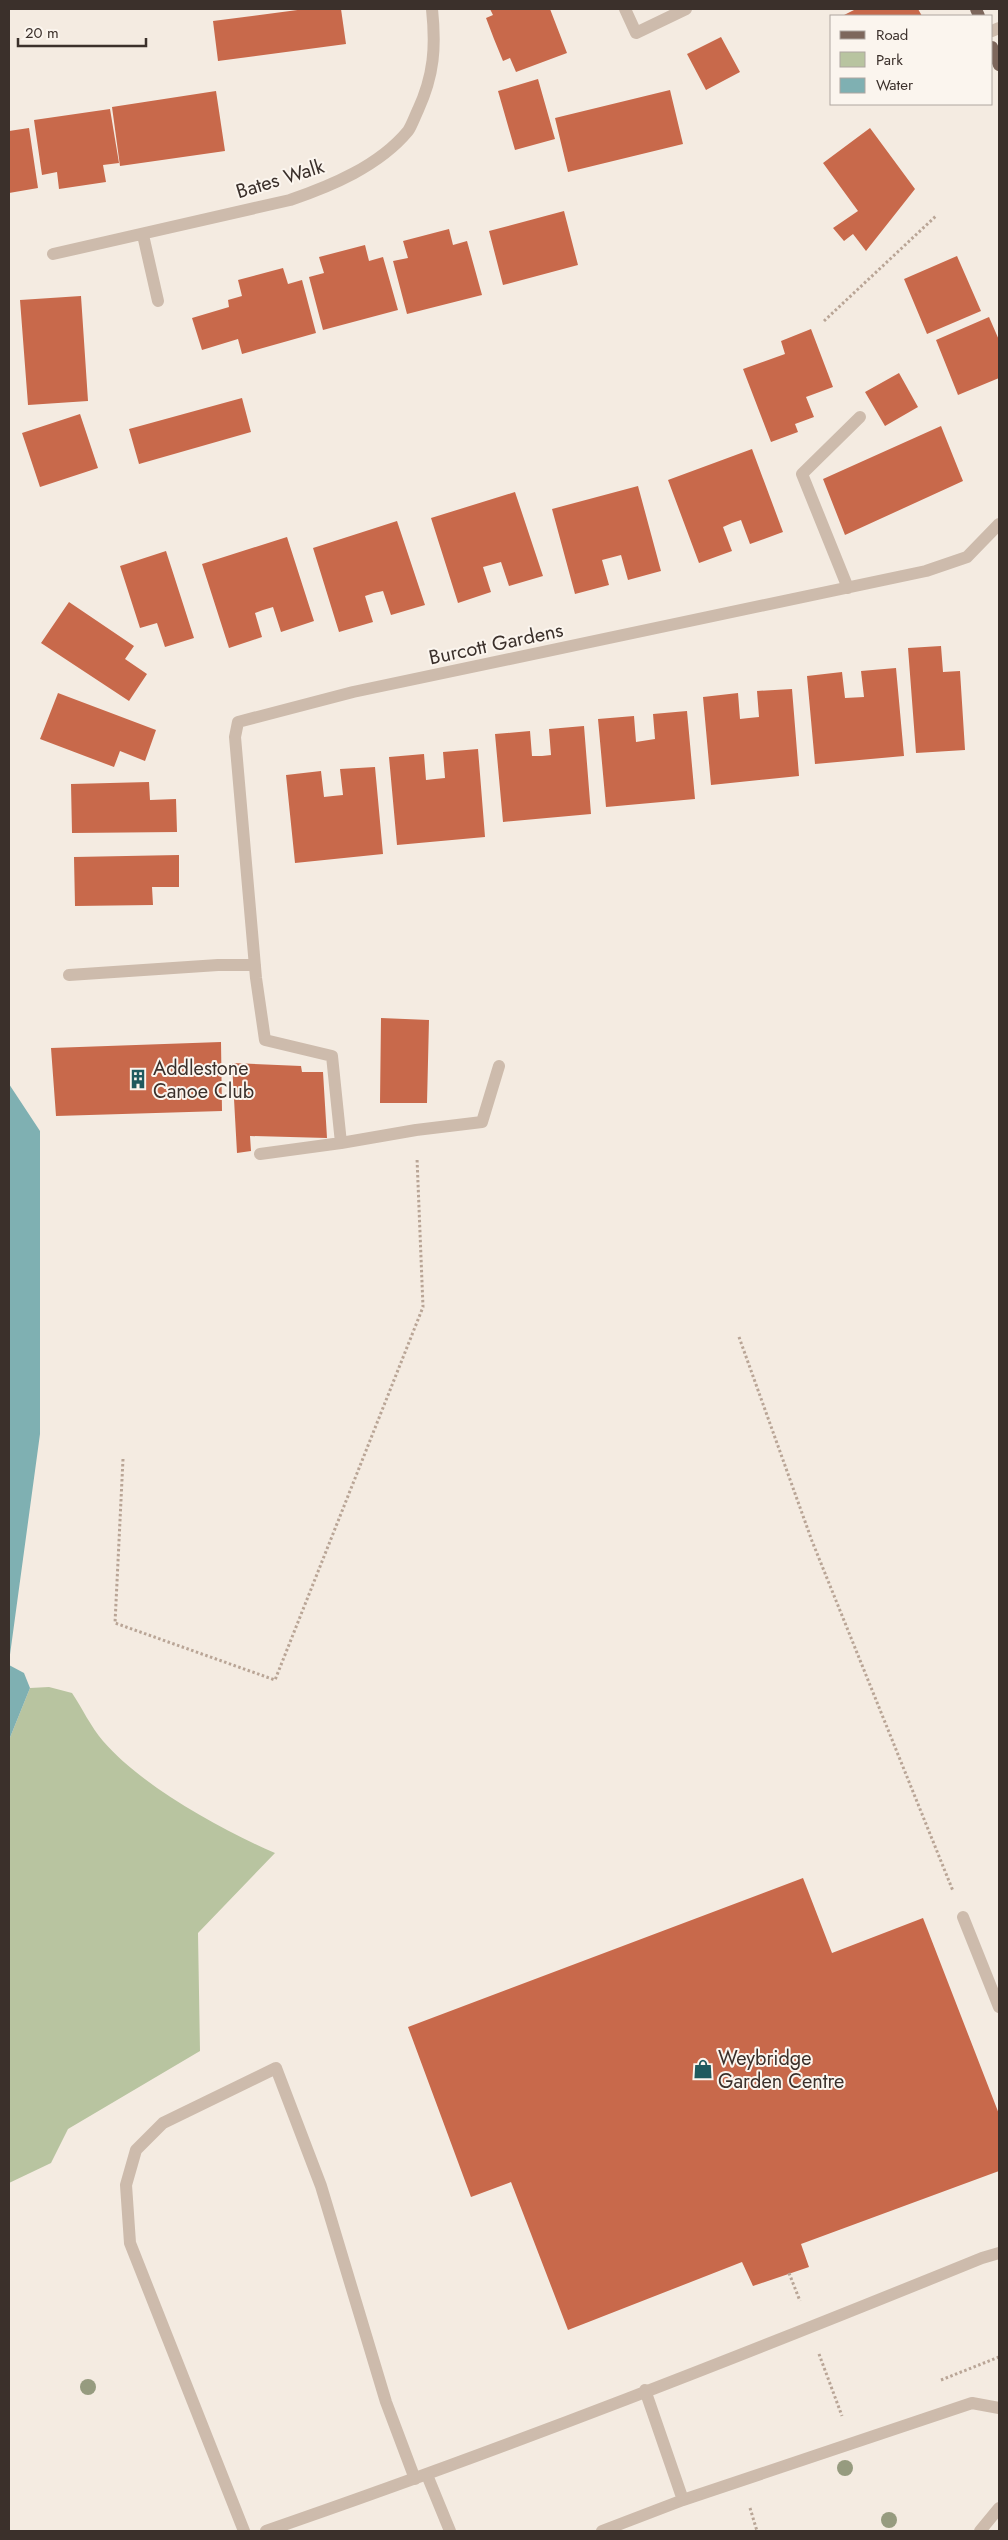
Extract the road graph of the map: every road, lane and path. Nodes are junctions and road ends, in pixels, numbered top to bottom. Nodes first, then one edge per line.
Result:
1 (432, 9) edge
2 (625, 9) edge
3 (686, 9) edge
4 (993, 50) edge
5 (999, 65) edge
6 (936, 216) dead end
7 (142, 235) junction
8 (53, 254) dead end
9 (158, 301) dead end
10 (824, 320) dead end
11 (860, 417) dead end
12 (999, 524) edge
13 (848, 588) junction
14 (255, 972) junction
15 (69, 975) dead end
16 (499, 1066) dead end
17 (416, 1130) junction
18 (341, 1143) junction
19 (260, 1154) dead end
20 (739, 1337) dead end
21 (123, 1459) dead end
22 (963, 1917) joint
23 (999, 2007) edge
24 (999, 2253) edge
25 (790, 2273) dead end
26 (810, 2328) junction
27 (999, 2357) edge
28 (935, 2382) dead end
29 (645, 2390) junction
30 (999, 2408) edge
31 (843, 2419) dead end
32 (427, 2475) junction
33 (415, 2479) junction
34 (684, 2500) junction
35 (999, 2508) edge
36 (244, 2531) edge
37 (266, 2531) edge
38 (450, 2531) edge
39 (602, 2531) edge
40 (980, 2531) edge

1 - 7 street, Bates Walk
2 - 3 street
4 - 5 main road
6 - 10 path
7 - 8 street, Bates Walk
7 - 9 street
11 - 13 street
12 - 13 street, Burcott Gardens
13 - 14 street, Burcott Gardens
14 - 15 street
14 - 18 street
16 - 17 street
17 - 18 street
17 - 21 path
18 - 19 street
20 - 22 path
22 - 23 street
24 - 26 street
25 - 26 path
26 - 29 street
26 - 31 path
27 - 28 path
29 - 32 street
29 - 34 street
30 - 34 street
32 - 33 street
32 - 38 street
33 - 36 street
33 - 37 street
34 - 39 street
35 - 40 street

